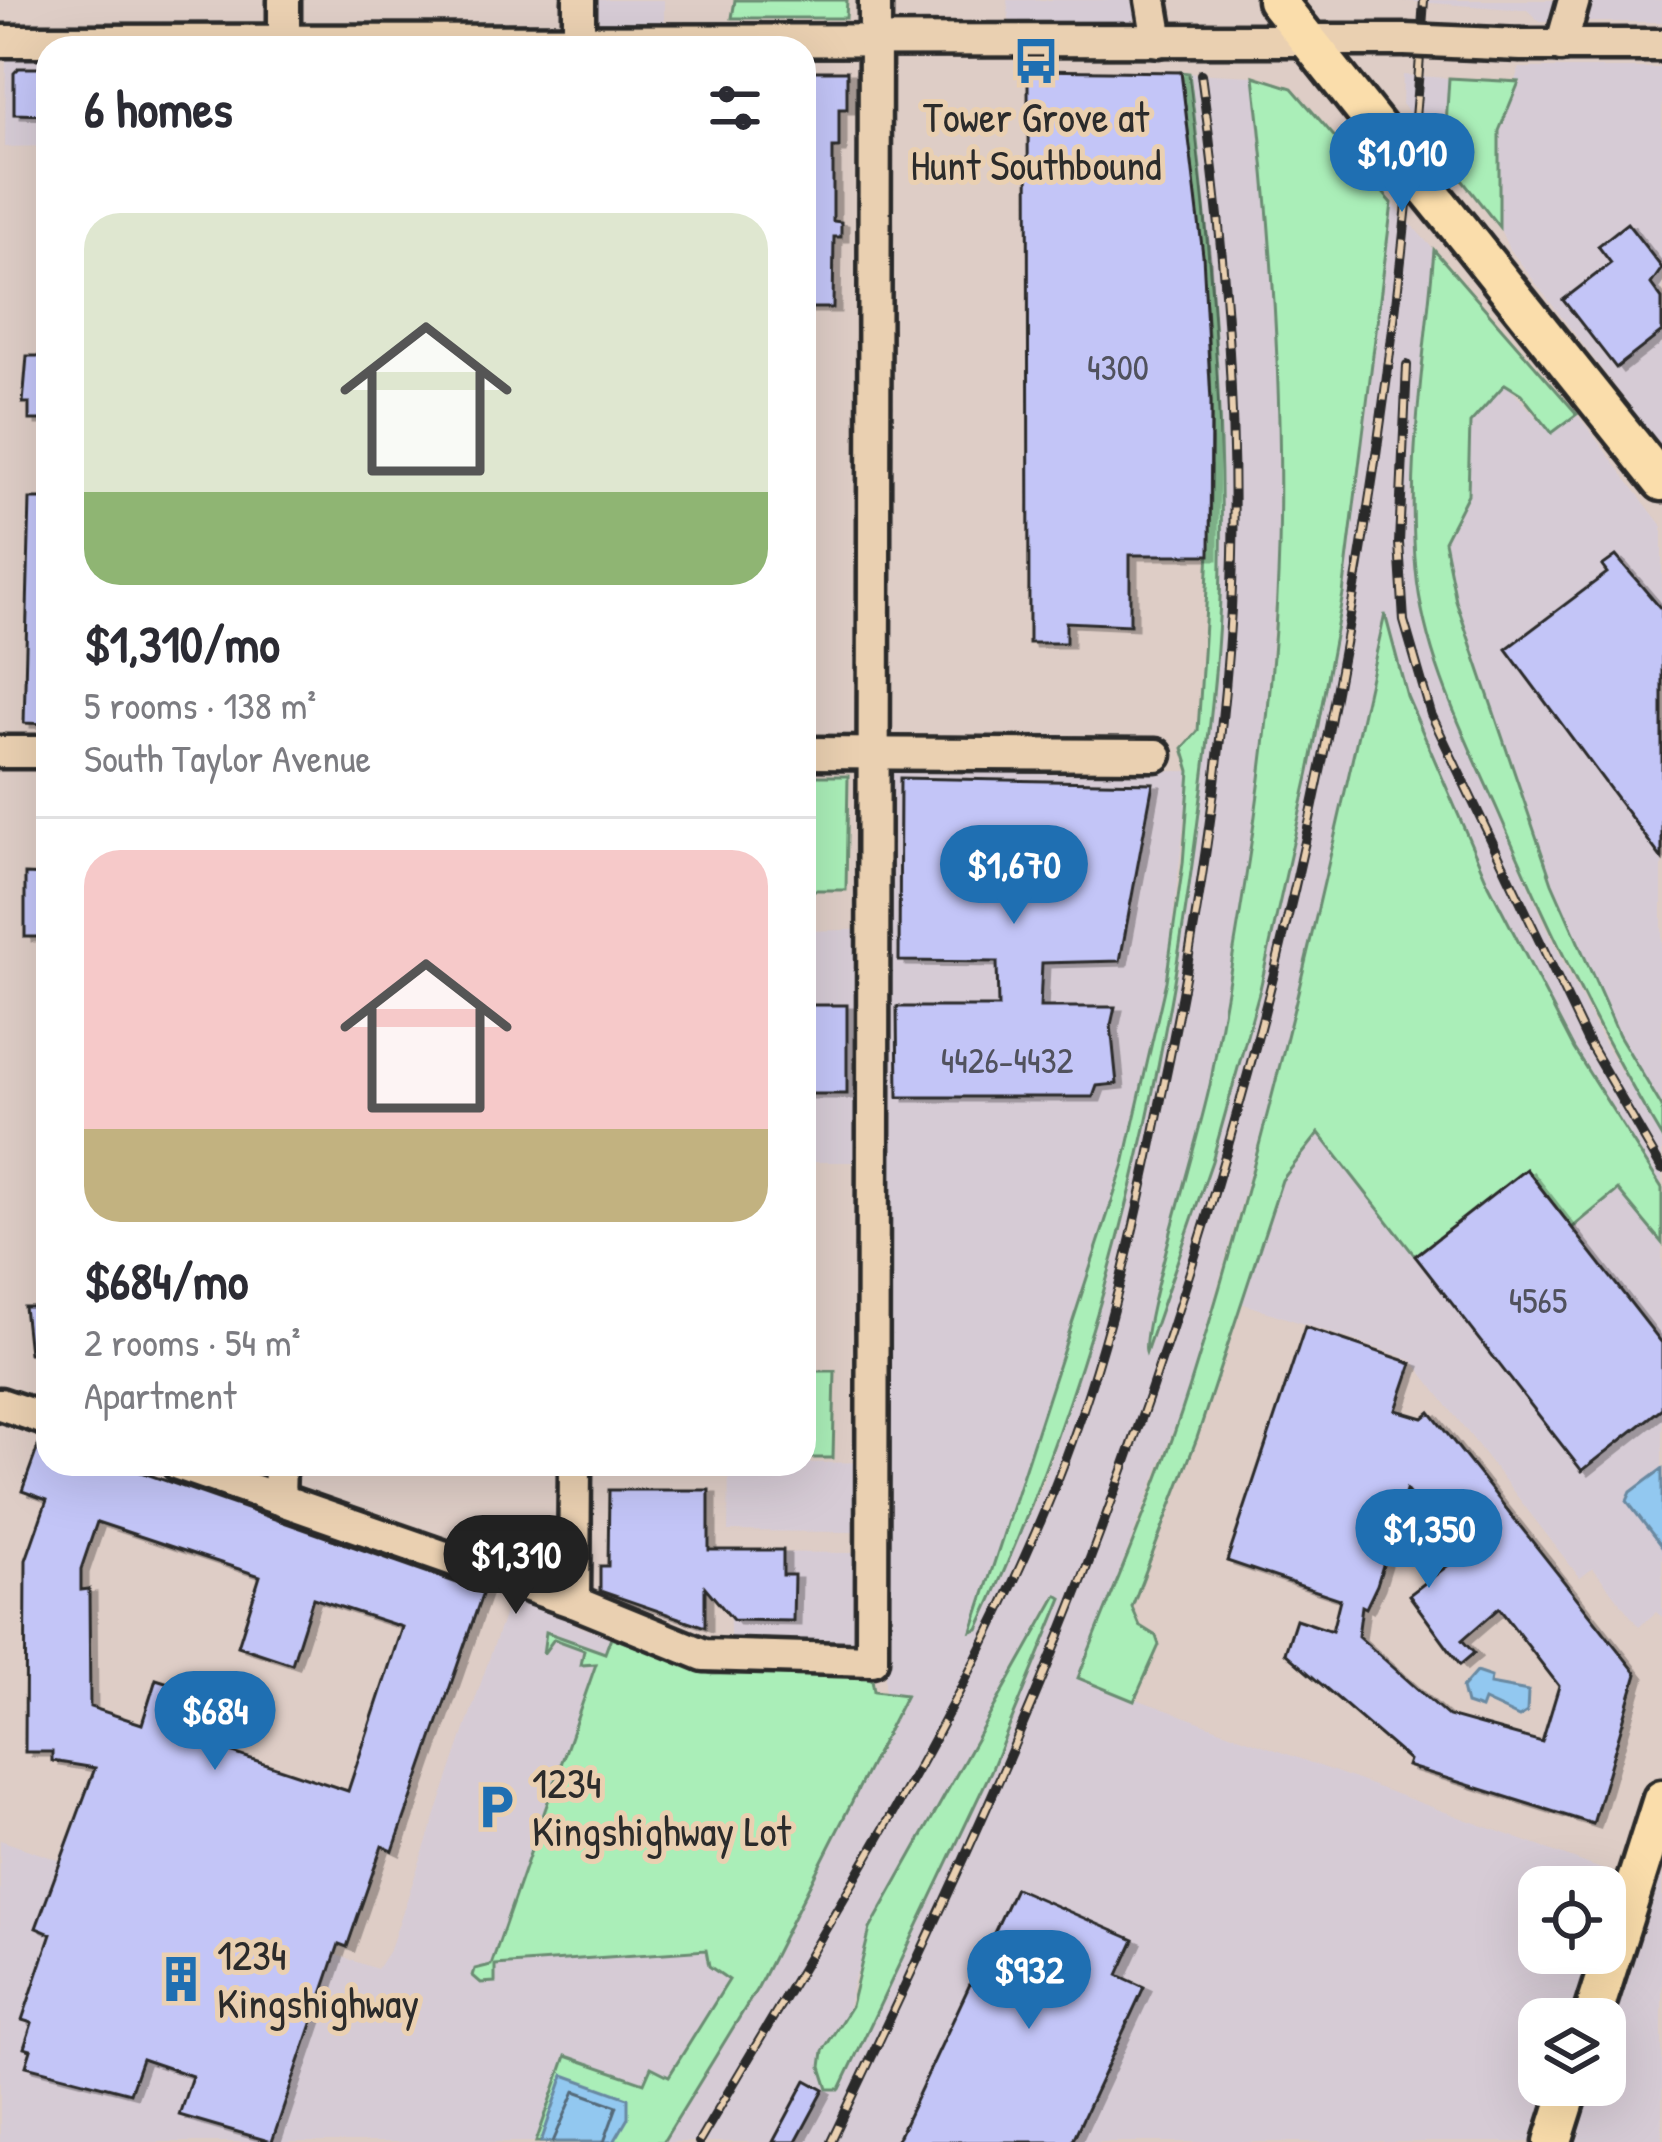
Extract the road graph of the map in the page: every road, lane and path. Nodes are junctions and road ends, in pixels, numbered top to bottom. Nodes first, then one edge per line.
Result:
1 (284, 0) edge
2 (579, 0) edge
3 (875, 0) edge
4 (1151, 0) edge
5 (1276, 0) edge
6 (1574, 0) edge
7 (284, 36) edge
8 (579, 36) edge
9 (1311, 40) junction
10 (0, 41) edge
11 (1158, 41) junction
12 (36, 42) edge
13 (816, 43) edge
14 (875, 43) junction
15 (1662, 45) edge
16 (1561, 46) junction
17 (1662, 482) edge
18 (0, 752) edge
19 (36, 752) edge
20 (816, 753) edge
21 (875, 754) junction
22 (1156, 755) dead end
23 (0, 1404) edge
24 (36, 1416) edge
25 (213, 1476) edge
26 (280, 1476) edge
27 (575, 1476) edge
28 (279, 1499) junction
29 (574, 1602) junction
30 (1662, 1799) edge
31 (1599, 1998) edge
32 (1564, 2106) edge
33 (1553, 2142) edge

1 - 7 street
2 - 8 street
3 - 14 street
4 - 11 street
5 - 9 main road
6 - 16 street
9 - 11 street
9 - 16 street, bridge
9 - 17 main road, bridge
10 - 12 street
11 - 14 street
13 - 14 street
14 - 21 street
15 - 16 street
18 - 19 street
20 - 21 street
21 - 22 street
21 - 29 street
23 - 24 street
25 - 28 street
26 - 28 street
27 - 29 street
28 - 29 street
30 - 31 main road
32 - 33 main road

